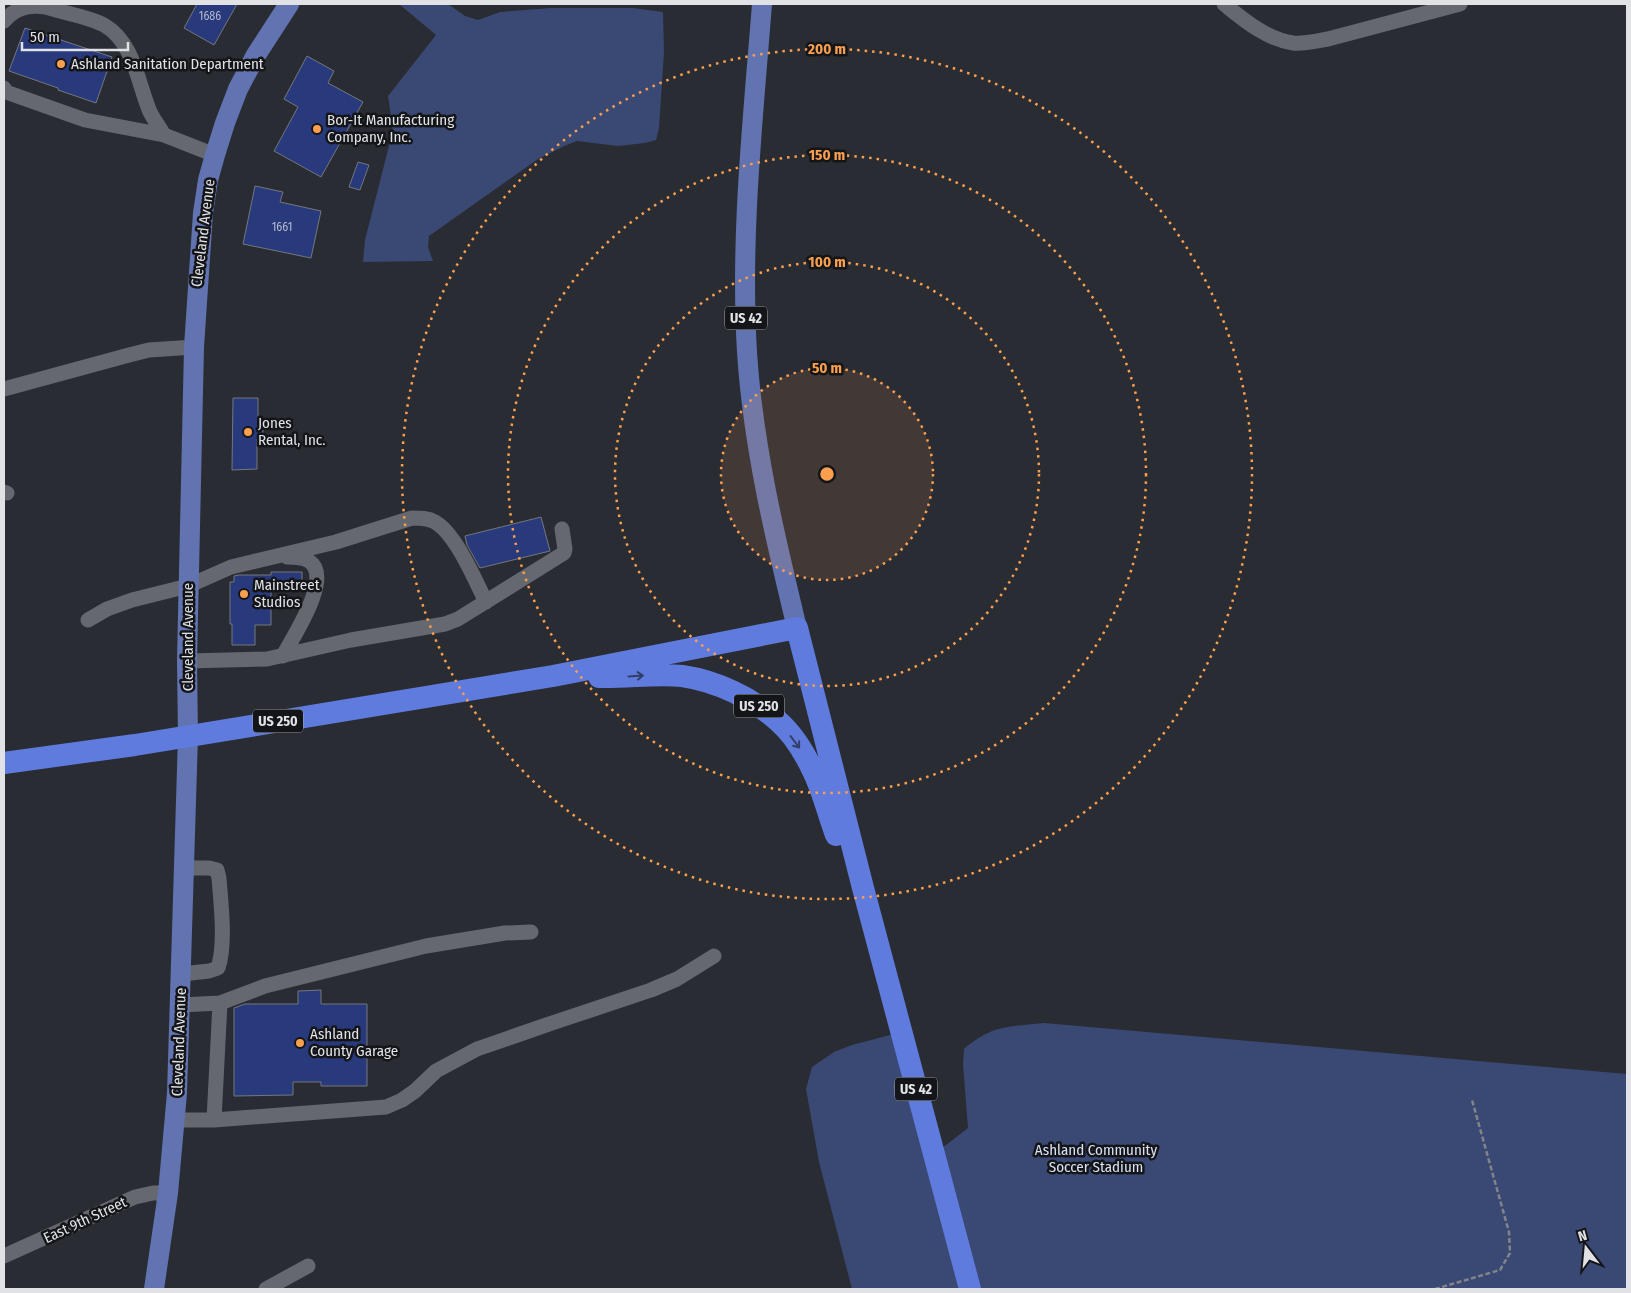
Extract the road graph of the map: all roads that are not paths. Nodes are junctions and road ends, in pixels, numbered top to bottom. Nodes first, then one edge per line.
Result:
1 (290, 4) edge
2 (762, 4) edge
3 (1224, 4) edge
4 (1460, 4) edge
5 (4, 21) edge
6 (4, 88) edge
7 (164, 136) junction
8 (215, 155) junction
9 (194, 348) junction
10 (4, 389) edge
11 (562, 529) dead end
12 (278, 556) junction
13 (188, 586) junction
14 (486, 602) junction
15 (88, 620) dead end
16 (797, 628) junction
17 (282, 656) junction
18 (187, 661) junction
19 (553, 676) junction
20 (188, 736) junction
21 (4, 763) edge
22 (184, 868) junction
23 (862, 888) junction
24 (531, 932) dead end
25 (714, 956) dead end
26 (182, 974) junction
27 (220, 1003) junction
28 (181, 1005) junction
29 (175, 1120) junction
30 (214, 1120) junction
31 (168, 1193) junction
32 (4, 1256) edge
33 (308, 1266) dead end
34 (154, 1289) edge
35 (266, 1289) edge
36 (970, 1289) edge

1 - 8 main road, Cleveland Avenue
2 - 16 main road, US 42
3 - 4 street
5 - 7 street
6 - 7 street
7 - 8 street
8 - 9 main road, Cleveland Avenue
9 - 10 street
9 - 13 main road, Cleveland Avenue
11 - 14 street
12 - 13 street
12 - 14 street
12 - 17 street
13 - 15 street
13 - 18 main road, Cleveland Avenue
14 - 17 street
16 - 19 highway, US 250
16 - 23 highway, US 42
17 - 18 street
18 - 20 main road, Cleveland Avenue
19 - 20 highway, US 250
19 -> 23 highway, US 250
20 - 21 highway, US 250
20 - 22 main road, Cleveland Avenue
22 - 26 main road, Cleveland Avenue
22 - 26 street
23 - 36 highway, US 42
24 - 27 street
25 - 30 street
26 - 28 main road, Cleveland Avenue
27 - 28 street
27 - 30 street
28 - 29 main road, Cleveland Avenue
29 - 30 street
29 - 31 main road, Cleveland Avenue
31 - 32 street, East 9th Street
31 - 34 main road, Cleveland Avenue
33 - 35 street

